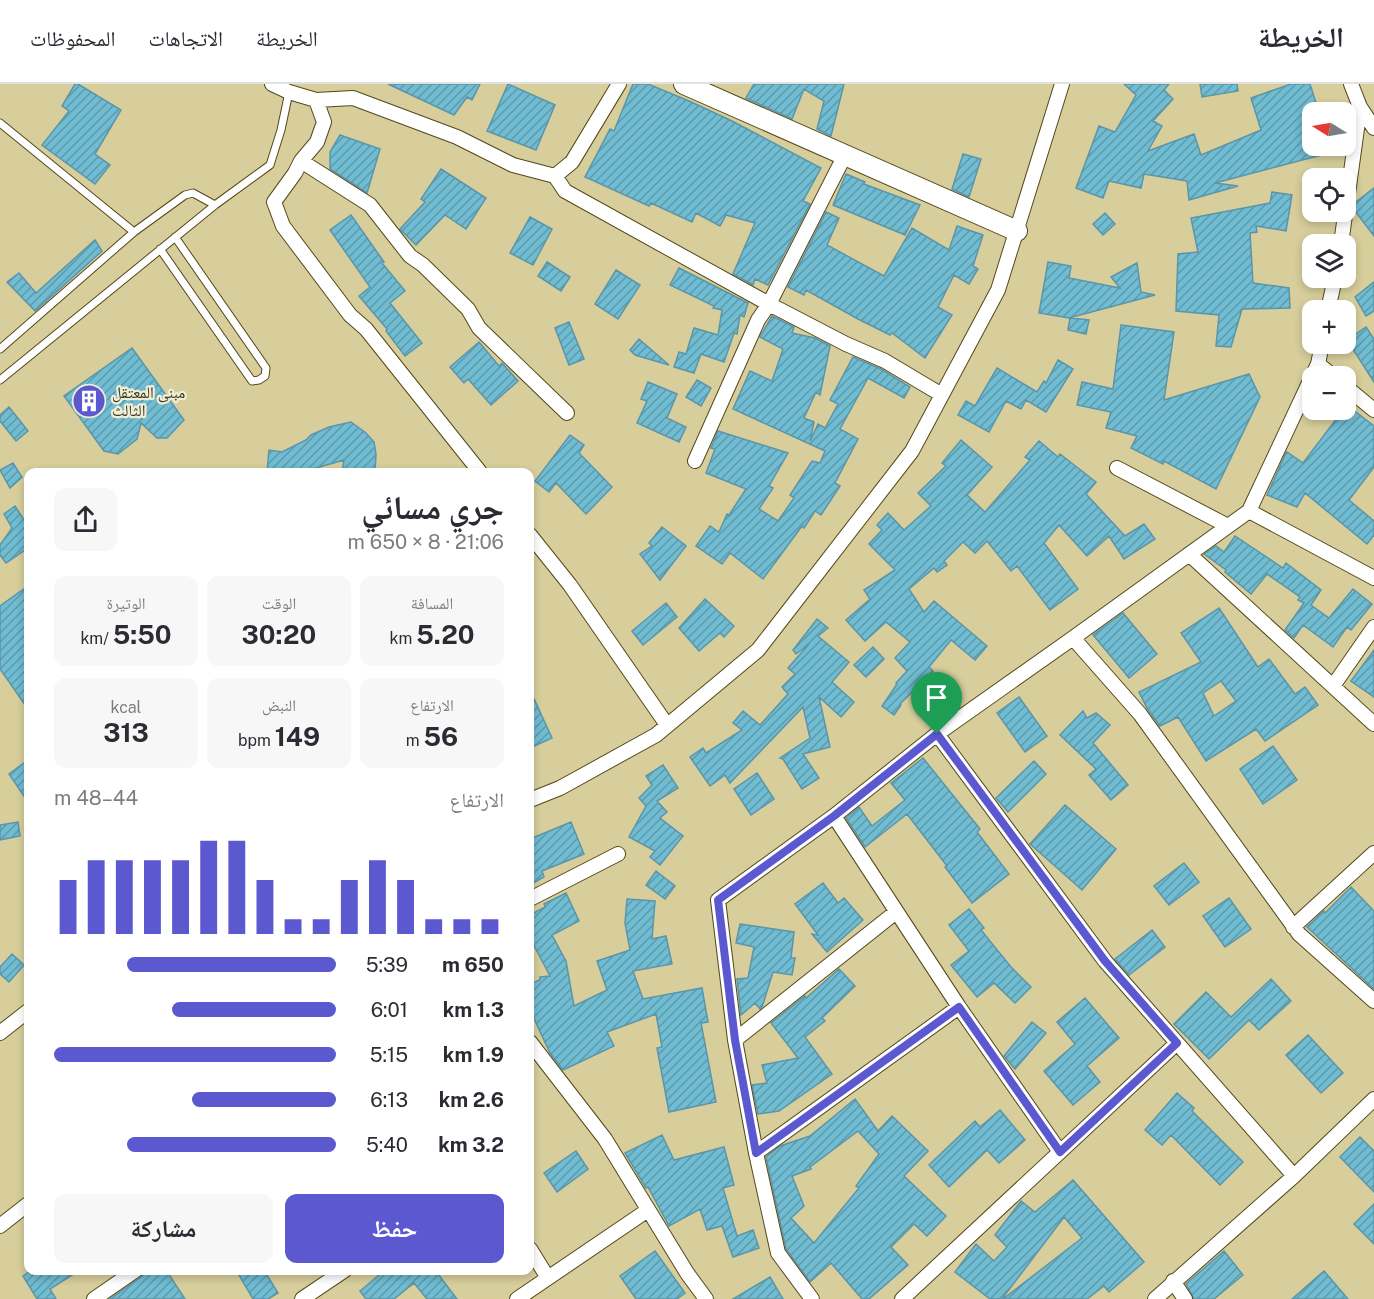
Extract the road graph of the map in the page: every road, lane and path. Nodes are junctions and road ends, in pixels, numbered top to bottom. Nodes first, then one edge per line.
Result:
1 (272, 84) edge
2 (619, 84) edge
3 (684, 84) edge
4 (1062, 84) edge
5 (1351, 84) edge
6 (289, 92) junction
7 (316, 100) junction
8 (1360, 107) junction
9 (0, 123) edge
10 (1374, 128) edge
11 (845, 155) junction
12 (301, 161) junction
13 (555, 176) junction
14 (215, 205) junction
15 (1017, 231) junction
16 (134, 232) junction
17 (1342, 234) edge
18 (175, 237) junction
19 (160, 249) junction
20 (769, 304) junction
21 (0, 349) edge
22 (1320, 354) edge
23 (1318, 364) junction
24 (1320, 366) edge
25 (0, 380) edge
26 (942, 395) junction
27 (1356, 395) edge
28 (1374, 410) edge
29 (567, 413) dead end
30 (695, 461) dead end
31 (477, 468) edge
32 (1117, 468) dead end
33 (1249, 511) junction
34 (1228, 526) junction
35 (534, 540) edge
36 (1189, 554) junction
37 (1374, 578) edge
38 (1374, 627) edge
39 (1073, 638) junction
40 (1333, 686) junction
41 (1374, 724) edge
42 (666, 725) junction
43 (937, 734) junction
44 (534, 798) edge
45 (834, 816) junction
46 (1374, 853) edge
47 (618, 854) dead end
48 (534, 897) edge
49 (896, 912) junction
50 (1293, 927) junction
51 (1374, 1001) edge
52 (959, 1007) junction
53 (24, 1014) edge
54 (0, 1033) edge
55 (735, 1040) junction
56 (1177, 1043) junction
57 (534, 1047) edge
58 (1374, 1099) edge
59 (1060, 1152) junction
60 (756, 1153) junction
61 (1294, 1176) junction
62 (24, 1207) edge
63 (648, 1210) junction
64 (0, 1226) edge
65 (534, 1255) edge
66 (129, 1275) edge
67 (338, 1275) edge
68 (548, 1278) junction
69 (1173, 1281) junction
70 (94, 1299) edge
71 (302, 1299) edge
72 (517, 1299) edge
73 (706, 1299) edge
74 (812, 1299) edge
75 (902, 1299) edge
76 (1155, 1299) edge
77 (1185, 1299) edge

1 - 6 street
2 - 13 street
3 - 11 street
4 - 15 street
5 - 8 street
6 - 7 street
6 - 14 lane
7 - 12 street
7 - 13 street
8 - 10 street
8 - 17 street
9 - 16 lane
11 - 15 street
11 - 20 street
12 - 29 street
12 - 31 street
13 - 20 street
14 - 16 lane
14 - 18 lane
15 - 26 street
16 - 21 lane
18 - 19 lane
18 - 19 lane
19 - 25 lane
20 - 26 street
20 - 30 street
22 - 23 street
23 - 24 street
23 - 33 street
26 - 42 street
27 - 28 street
32 - 34 street
33 - 34 street
33 - 37 street
34 - 36 street
35 - 42 street
36 - 39 street
36 - 40 street
38 - 40 street
39 - 43 street
39 - 50 street
40 - 41 street
42 - 44 street
43 - 45 street
43 - 56 street
45 - 49 street
45 - 55 street
46 - 50 street
47 - 48 street
49 - 52 street
49 - 55 street
50 - 51 street
52 - 59 street
52 - 60 street
53 - 54 street
55 - 60 street
56 - 59 street
56 - 61 street
57 - 63 street
58 - 61 street
59 - 75 street
60 - 74 street
61 - 69 street
62 - 64 street
63 - 68 street
63 - 73 street
65 - 68 street
66 - 70 street
67 - 71 street
68 - 72 street
69 - 76 street
69 - 77 street

